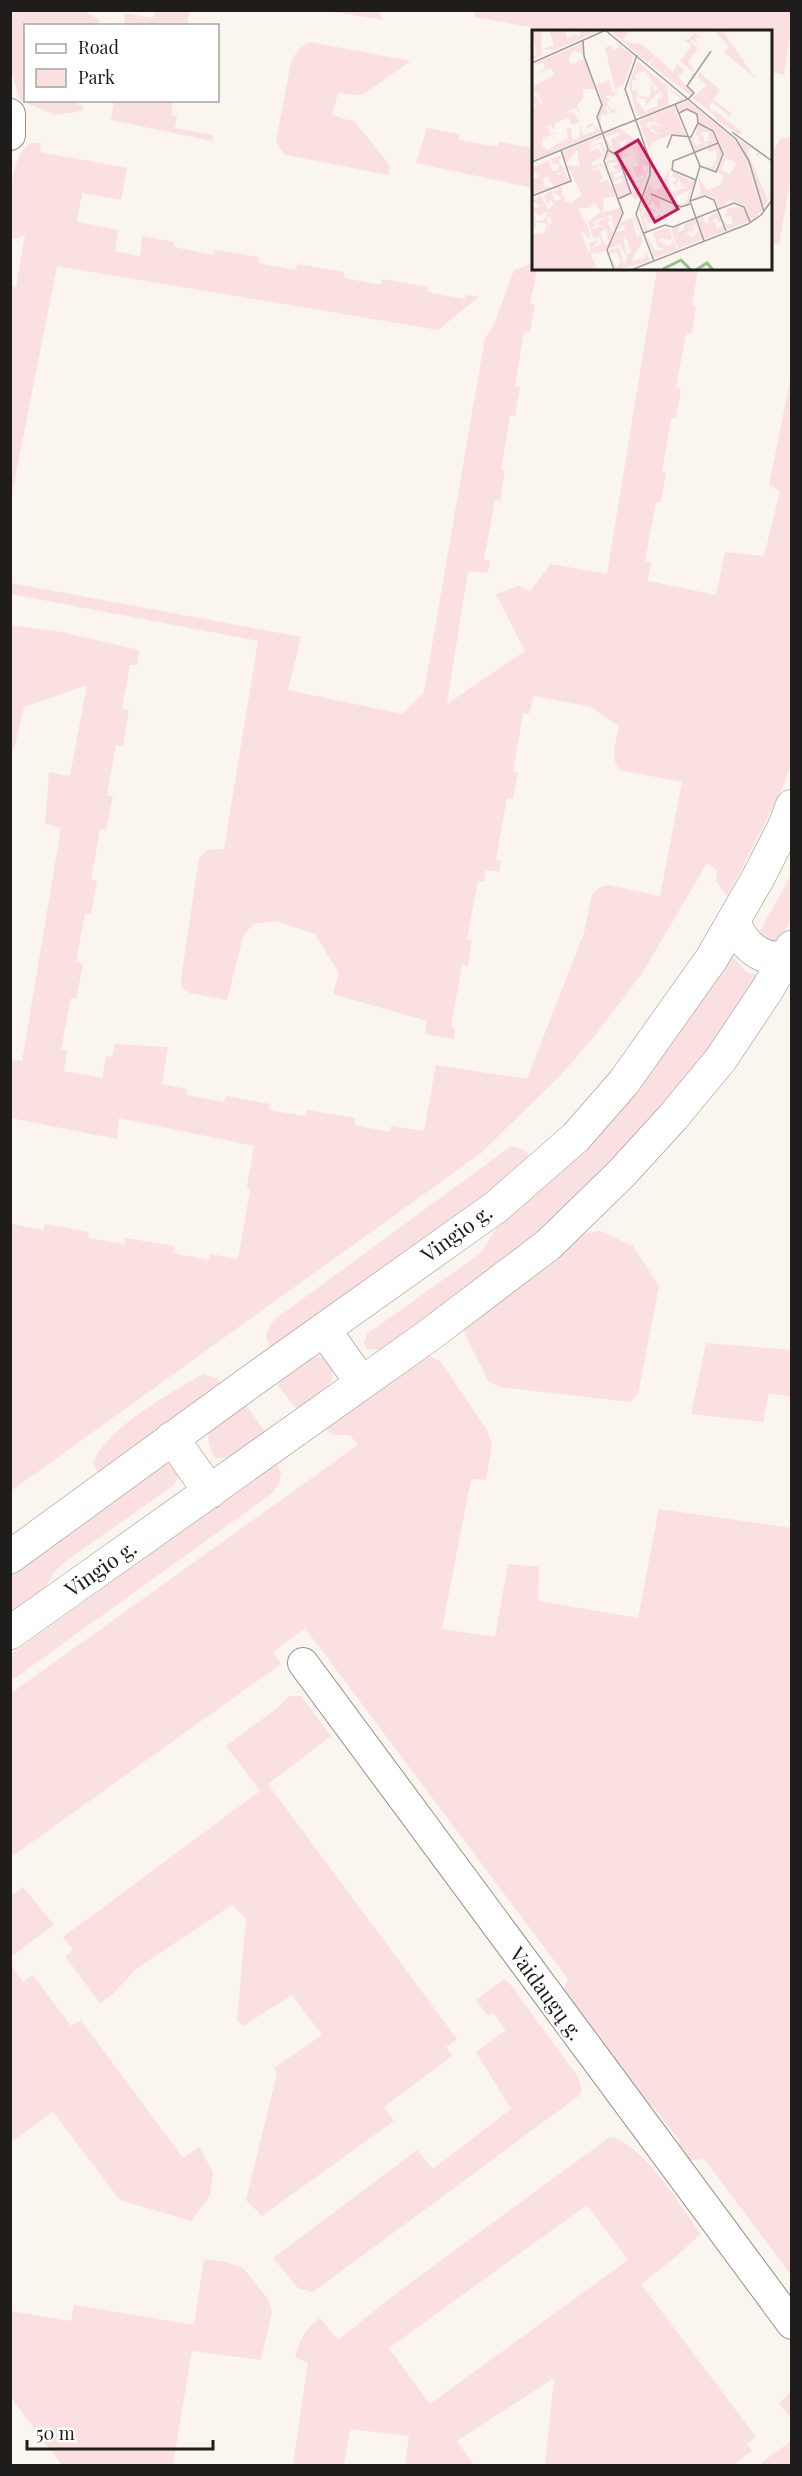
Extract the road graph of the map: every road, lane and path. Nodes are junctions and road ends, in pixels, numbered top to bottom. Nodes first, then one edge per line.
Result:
1 (10, 114) edge
2 (10, 135) edge
3 (792, 806) edge
4 (734, 922) junction
5 (788, 952) edge
6 (324, 1330) junction
7 (363, 1383) junction
8 (172, 1438) junction
9 (210, 1492) junction
10 (10, 1557) edge
11 (10, 1633) edge
12 (303, 1663) dead end
13 (792, 2324) edge

1 - 2 street
3 - 4 main road, Vingio g.
4 - 5 main road
4 - 6 main road, Vingio g.
5 - 7 main road, Vingio g.
6 - 7 main road
6 - 8 main road, Vingio g.
7 - 9 main road, Vingio g.
8 - 9 main road
8 - 10 main road, Vingio g.
9 - 11 main road, Vingio g.
12 - 13 street, Vaidaugų g.

